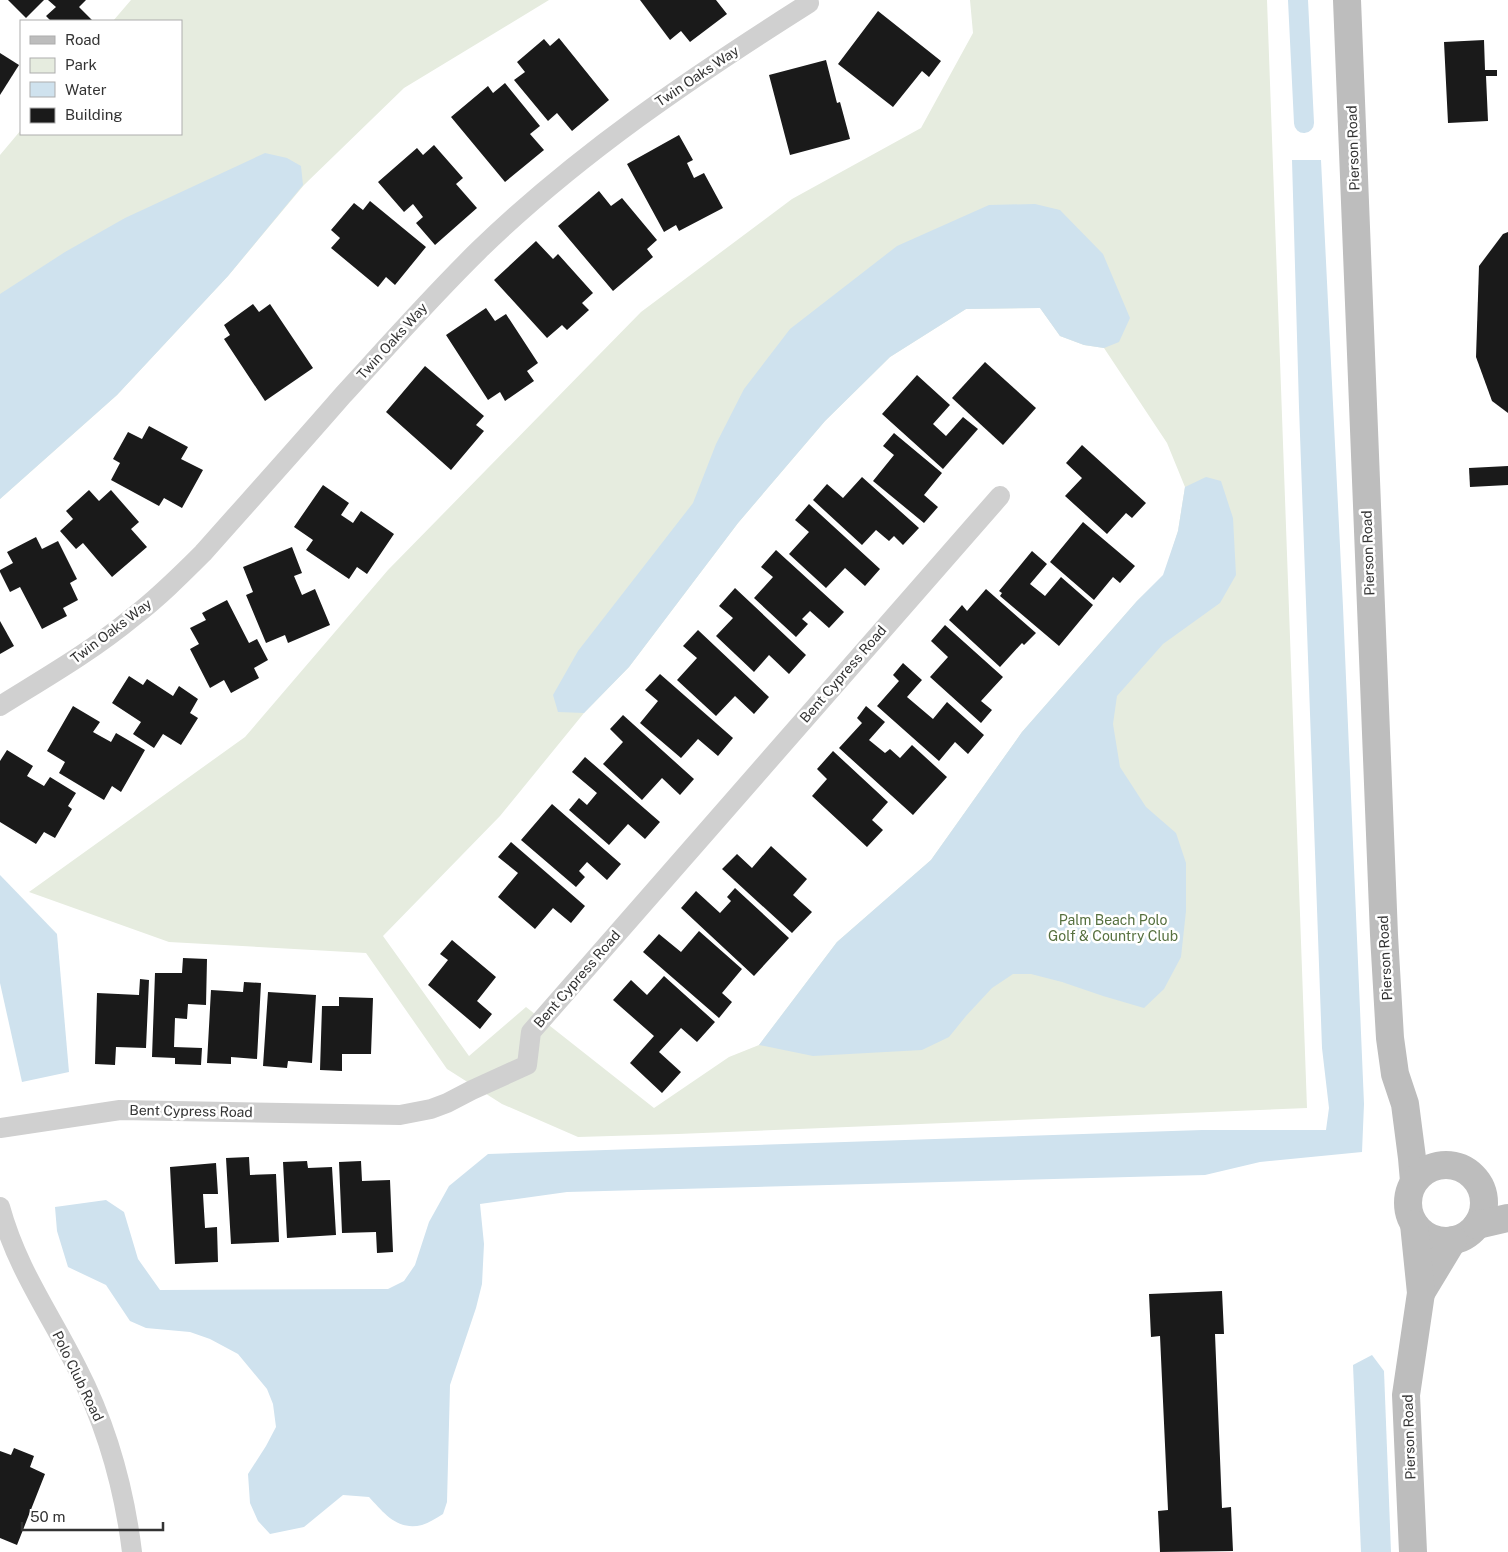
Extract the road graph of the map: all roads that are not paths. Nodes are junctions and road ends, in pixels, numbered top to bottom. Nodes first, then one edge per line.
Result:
1 (1347, 0) edge
2 (809, 3) dead end
3 (1000, 496) dead end
4 (0, 706) edge
5 (1405, 1104) junction
6 (0, 1128) edge
7 (1445, 1164) junction
8 (1414, 1182) junction
9 (1483, 1193) junction
10 (1508, 1204) edge
11 (0, 1207) edge
12 (1508, 1218) edge
13 (1414, 1224) junction
14 (1477, 1226) junction
15 (1453, 1240) junction
16 (1421, 1293) junction
17 (132, 1552) edge
18 (1413, 1552) edge

1 - 5 street, Pierson Road
2 - 4 street, Twin Oaks Way
3 - 6 street, Bent Cypress Road
5 - 7 street, Pierson Road
5 - 8 street, Pierson Road
7 - 8 street
7 - 9 street
8 - 13 street
9 - 10 street
9 - 14 street
11 - 17 street, Polo Club Road
12 - 14 street
13 - 15 street
13 - 16 street, Pierson Road
14 - 15 street
15 - 16 street, Pierson Road
16 - 18 street, Pierson Road

